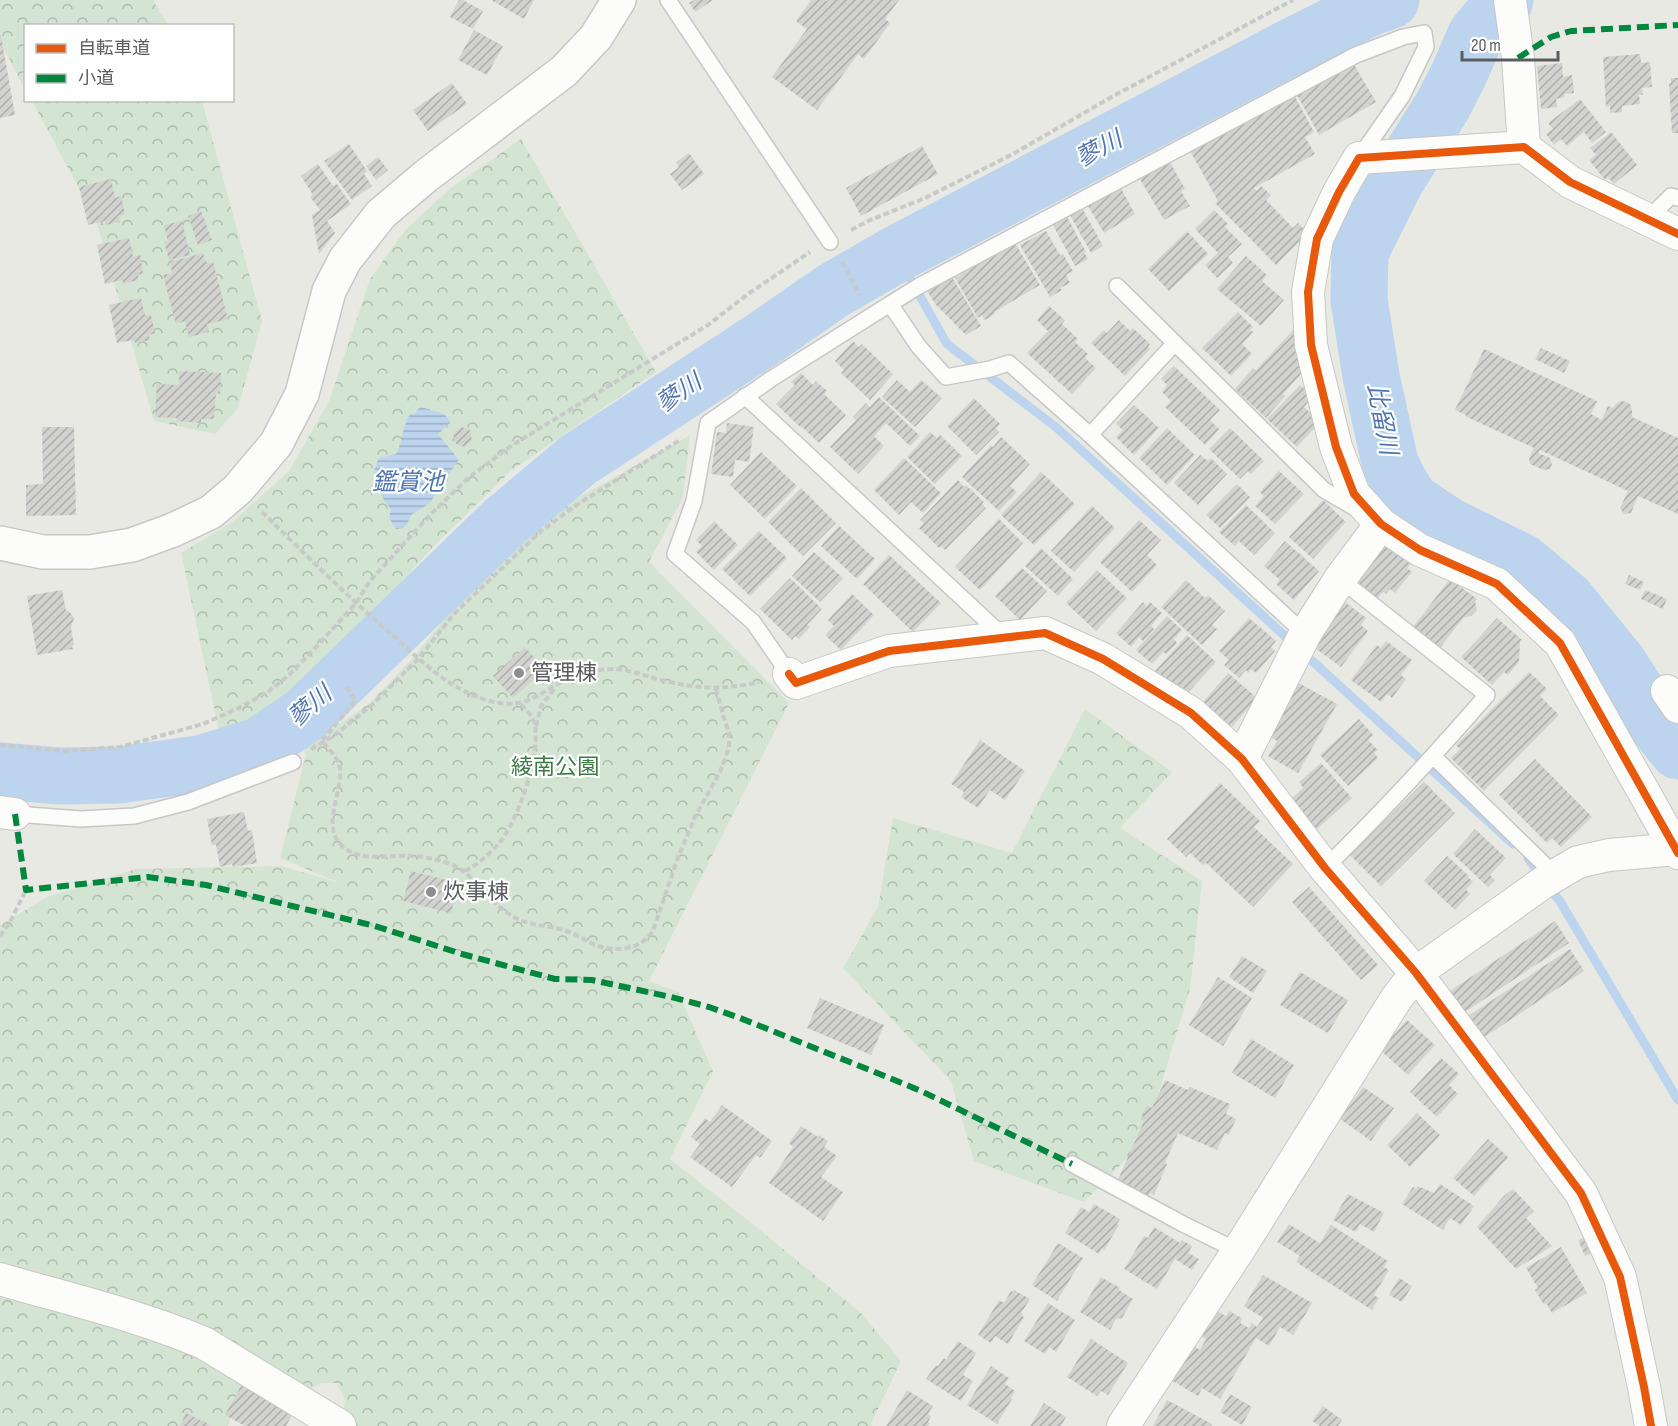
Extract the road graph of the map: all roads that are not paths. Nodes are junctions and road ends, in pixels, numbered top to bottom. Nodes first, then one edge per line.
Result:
1 (619, 0) edge
2 (668, 0) edge
3 (1510, 0) edge
4 (1524, 147) junction
5 (1365, 159) junction
6 (1678, 198) edge
7 (1647, 220) junction
8 (1678, 234) edge
9 (830, 242) dead end
10 (1117, 286) dead end
11 (890, 304) junction
12 (1174, 344) junction
13 (745, 396) junction
14 (1090, 435) junction
15 (1381, 524) junction
16 (0, 543) edge
17 (1340, 579) junction
18 (1305, 634) junction
19 (1005, 639) junction
20 (789, 674) joint
21 (1434, 757) junction
22 (1242, 759) junction
23 (293, 762) road end
24 (8, 813) edge
25 (1677, 850) edge
26 (1325, 868) junction
27 (1556, 876) junction
28 (1416, 973) junction
29 (1072, 1164) dead end
30 (1239, 1251) junction
31 (0, 1279) edge
32 (340, 1426) edge
33 (1123, 1426) edge
34 (1651, 1426) edge

1 - 16 street
2 - 9 lane
3 - 4 street
4 - 5 street
4 - 7 street
5 - 11 lane
5 - 15 street
6 - 7 lane
7 - 8 street
10 - 12 lane
11 - 13 lane
11 - 14 lane
12 - 14 lane
12 - 15 lane
13 - 19 lane
13 - 20 lane
14 - 18 lane
15 - 17 street
15 - 25 street
17 - 18 street
17 - 21 lane
18 - 22 street
19 - 20 street
19 - 22 street
21 - 26 lane
21 - 27 lane
22 - 26 street
23 - 24 lane
25 - 27 street
26 - 28 street
27 - 28 street
28 - 30 street
28 - 34 street
29 - 30 lane
30 - 33 street
31 - 32 street

